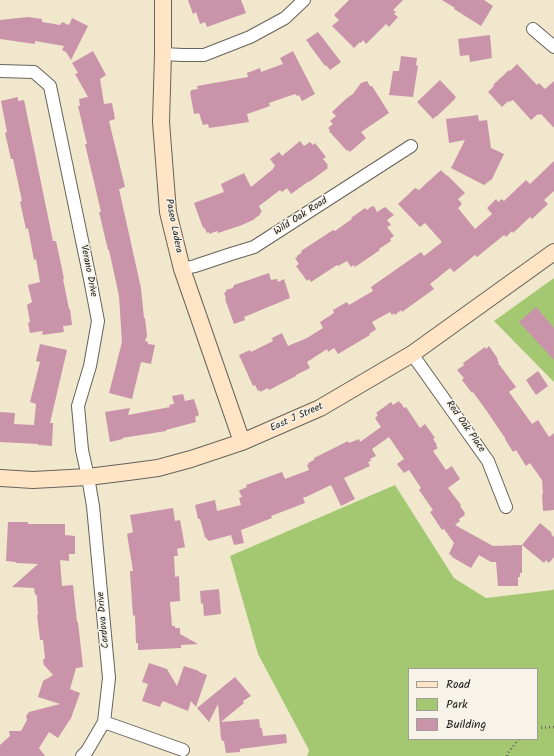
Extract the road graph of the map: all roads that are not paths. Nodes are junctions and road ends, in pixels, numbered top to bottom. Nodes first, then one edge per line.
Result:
1 (163, 0) edge
2 (304, 0) edge
3 (533, 29) dead end
4 (554, 47) edge
5 (163, 54) junction
6 (0, 71) edge
7 (412, 146) dead end
8 (554, 252) edge
9 (182, 269) junction
10 (412, 354) junction
11 (242, 442) junction
12 (88, 477) junction
13 (0, 478) edge
14 (506, 507) dead end
15 (104, 722) junction
16 (183, 750) dead end
17 (82, 756) edge

1 - 5 street, Paseo Ladera
2 - 5 street
3 - 4 street
5 - 9 street, Paseo Ladera
6 - 12 street, Verano Drive
7 - 9 street, Wild Oak Road
8 - 10 street, East J Street
9 - 11 street, Paseo Ladera
10 - 11 street, East J Street
10 - 14 street, Red Oak Place
11 - 12 street, East J Street
12 - 13 street, East J Street
12 - 15 street, Cordova Drive
15 - 16 street
15 - 17 street, Cordova Drive

